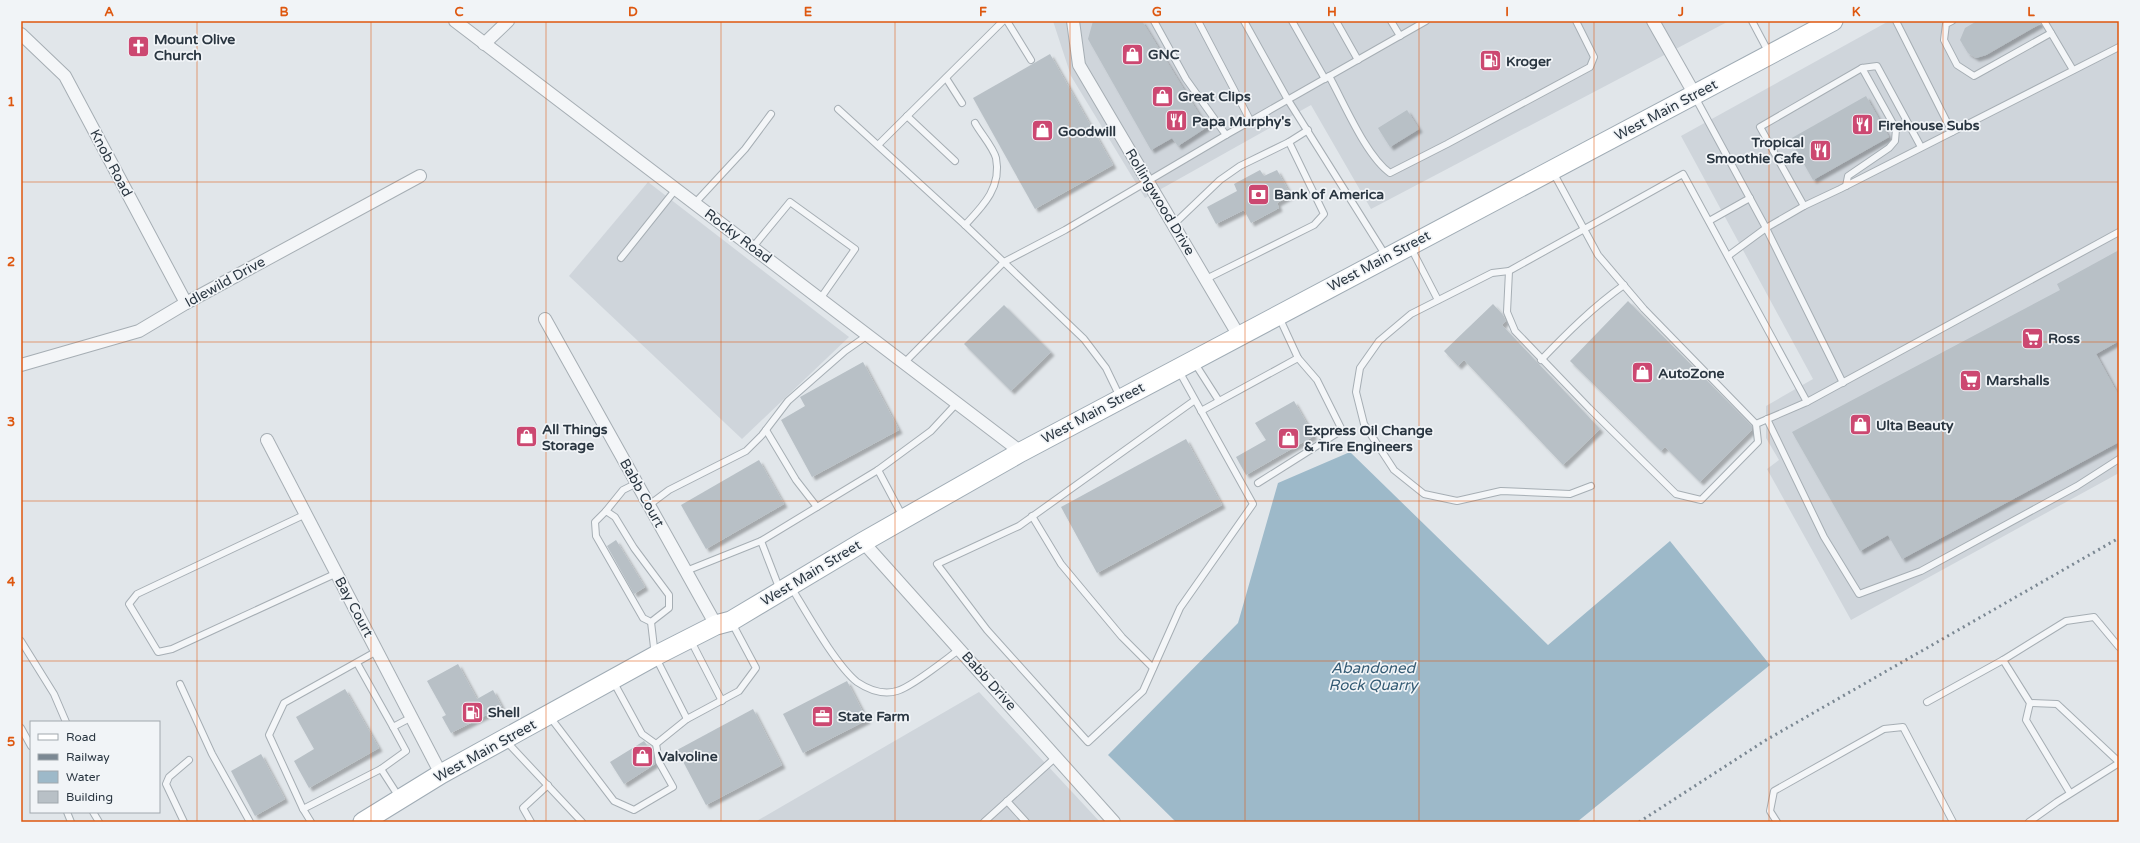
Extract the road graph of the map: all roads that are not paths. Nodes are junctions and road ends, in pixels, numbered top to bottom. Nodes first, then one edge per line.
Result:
1 (455, 21) edge
2 (508, 21) edge
3 (1003, 21) edge
4 (1007, 21) edge
5 (1073, 21) edge
6 (1154, 21) edge
7 (1198, 21) edge
8 (1244, 21) edge
9 (1292, 21) edge
10 (1336, 21) edge
11 (1391, 21) edge
12 (1426, 21) edge
13 (1576, 21) edge
14 (1652, 21) edge
15 (1752, 21) edge
16 (1896, 21) edge
17 (1952, 21) edge
18 (2044, 21) edge
19 (1829, 22) edge
20 (2051, 33) junction
21 (21, 34) edge
22 (1400, 36) junction
23 (484, 44) junction
24 (2119, 47) edge
25 (1769, 55) junction
26 (1031, 60) dead end
27 (1358, 60) junction
28 (1862, 68) junction
29 (2073, 70) junction
30 (946, 78) junction
31 (1327, 78) junction
32 (1695, 95) junction
33 (1288, 100) junction
34 (962, 103) dead end
35 (838, 109) dead end
36 (771, 114) dead end
37 (907, 116) junction
38 (1250, 120) junction
39 (975, 123) dead end
40 (1308, 130) junction
41 (1952, 132) junction
42 (1226, 135) junction
43 (1289, 142) junction
44 (878, 146) junction
45 (1921, 147) junction
46 (955, 161) dead end
47 (1552, 170) junction
48 (420, 176) dead end
49 (1148, 180) junction
50 (1846, 186) junction
51 (676, 189) junction
52 (1750, 198) junction
53 (695, 203) junction
54 (1804, 206) junction
55 (1709, 221) junction
56 (1174, 224) junction
57 (965, 225) junction
58 (1766, 228) junction
59 (1584, 229) junction
60 (2119, 232) edge
61 (1410, 245) junction
62 (753, 247) junction
63 (1728, 256) junction
64 (1387, 257) junction
65 (622, 258) dead end
66 (1004, 262) junction
67 (1509, 271) junction
68 (1206, 279) junction
69 (1624, 285) junction
70 (820, 299) junction
71 (1438, 300) junction
72 (186, 303) junction
73 (1278, 315) junction
74 (546, 319) dead end
75 (868, 335) junction
76 (1239, 336) junction
77 (1298, 358) junction
78 (1541, 360) junction
79 (904, 363) junction
80 (1185, 364) junction
81 (21, 365) edge
82 (1843, 383) junction
83 (1121, 398) junction
84 (1195, 400) junction
85 (1219, 401) junction
86 (1807, 402) junction
87 (957, 403) junction
88 (1201, 411) junction
89 (1767, 419) junction
90 (1756, 424) junction
91 (766, 430) junction
92 (267, 440) dead end
93 (1021, 452) junction
94 (2119, 459) edge
95 (878, 470) junction
96 (637, 482) junction
97 (1258, 482) dead end
98 (1591, 486) dead end
99 (649, 505) junction
100 (817, 507) junction
101 (606, 511) junction
102 (306, 514) junction
103 (1032, 516) junction
104 (904, 519) junction
105 (761, 541) junction
106 (864, 542) junction
107 (686, 571) junction
108 (337, 574) junction
109 (785, 589) junction
110 (651, 622) junction
111 (723, 623) junction
112 (690, 640) junction
113 (21, 641) edge
114 (2119, 647) edge
115 (960, 649) junction
116 (377, 651) junction
117 (655, 656) junction
118 (2003, 660) junction
119 (357, 663) junction
120 (1154, 668) junction
121 (613, 680) junction
122 (180, 684) dead end
123 (722, 701) junction
124 (1927, 702) dead end
125 (2030, 703) junction
126 (550, 716) junction
127 (412, 717) junction
128 (688, 719) junction
129 (66, 721) edge
130 (393, 727) junction
131 (21, 728) edge
132 (504, 739) junction
133 (30, 744) edge
134 (656, 744) junction
135 (1056, 757) junction
136 (189, 760) dead end
137 (2119, 763) edge
138 (381, 769) junction
139 (441, 774) junction
140 (548, 786) junction
141 (2070, 793) junction
142 (400, 800) junction
143 (1007, 801) junction
144 (303, 809) junction
145 (94, 813) edge
146 (372, 820) edge
147 (99, 822) edge
148 (184, 822) edge
149 (250, 822) edge
150 (311, 822) edge
151 (531, 822) edge
152 (582, 822) edge
153 (984, 822) edge
154 (1026, 822) edge
155 (1114, 822) edge
156 (1777, 822) edge
157 (1953, 822) edge
158 (2029, 822) edge

1 - 23 street, Rocky Road
2 - 23 street
3 - 30 lane
4 - 26 lane
5 - 49 street, Rollingwood Drive
6 - 42 lane
7 - 38 lane
8 - 33 lane
9 - 31 lane
10 - 27 lane
11 - 22 lane
12 - 22 lane
13 - 31 lane
14 - 32 street
15 - 25 lane
16 - 41 lane
17 - 20 lane
18 - 20 lane
19 - 25 main road, West Main Street
20 - 29 lane
21 - 72 street, Knob Road
22 - 27 lane
23 - 51 street, Rocky Road
24 - 29 lane
25 - 32 main road, West Main Street
27 - 31 lane
28 - 45 lane
28 - 50 lane
28 - 54 lane
29 - 41 lane
30 - 34 lane
30 - 37 lane
31 - 33 lane
32 - 47 main road, West Main Street
32 - 52 lane
33 - 38 lane
33 - 40 lane
35 - 44 lane
36 - 53 lane
37 - 44 lane
37 - 46 lane
38 - 42 lane
39 - 57 lane
40 - 43 lane
40 - 64 lane
41 - 45 lane
42 - 49 lane
43 - 56 lane
43 - 68 lane
44 - 57 lane
45 - 50 lane
47 - 59 lane
47 - 61 main road, West Main Street
48 - 72 street, Idlewild Drive
49 - 56 street, Rollingwood Drive
49 - 66 lane
50 - 54 lane
51 - 53 street, Rocky Road
51 - 65 lane
52 - 55 lane
52 - 58 lane
53 - 62 street, Rocky Road
54 - 58 lane
55 - 59 lane
55 - 63 lane
56 - 68 street, Rollingwood Drive
57 - 66 lane
58 - 63 lane
58 - 82 lane
59 - 67 lane
59 - 69 lane
60 - 82 lane
61 - 64 main road, West Main Street
61 - 71 lane
62 - 70 street, Rocky Road
62 - 70 lane
63 - 86 lane
64 - 73 main road, West Main Street
66 - 79 lane
66 - 83 lane
67 - 71 lane
67 - 78 lane
68 - 76 street, Rollingwood Drive
69 - 78 lane
69 - 90 lane
70 - 75 street, Rocky Road
71 - 98 lane
72 - 81 street, Idlewild Drive
73 - 76 main road, West Main Street
73 - 77 lane
74 - 96 street, Babb Court
75 - 79 street, Rocky Road
75 - 91 lane
76 - 80 main road, West Main Street
77 - 85 lane
77 - 97 lane
78 - 90 lane
79 - 87 street, Rocky Road
80 - 83 main road, West Main Street
80 - 84 lane
80 - 85 lane
82 - 86 lane
83 - 93 main road, West Main Street
84 - 88 lane
84 - 103 lane
85 - 88 lane
86 - 89 lane
87 - 93 street, Rocky Road
87 - 95 lane
88 - 120 lane
89 - 90 lane
89 - 94 lane
91 - 99 lane
91 - 100 lane
92 - 102 street, Bay Court
93 - 104 main road, West Main Street
95 - 100 lane
95 - 104 lane
96 - 99 street, Babb Court
96 - 101 lane
99 - 107 street, Babb Court
100 - 105 lane
101 - 110 lane
101 - 110 lane
102 - 108 street, Bay Court
102 - 108 lane
103 - 120 lane
103 - 120 lane
104 - 106 main road, West Main Street
105 - 107 lane
105 - 109 lane
106 - 109 main road, West Main Street
106 - 115 street, Babb Drive
107 - 111 street, Babb Court
108 - 116 street, Bay Court
109 - 111 main road, West Main Street
109 - 115 lane
110 - 117 lane
111 - 112 main road, West Main Street
111 - 123 lane
112 - 117 main road, West Main Street
112 - 123 lane
113 - 129 lane
114 - 118 lane
115 - 135 street, Babb Drive
116 - 119 lane
116 - 127 street, Bay Court
117 - 121 main road, West Main Street
117 - 128 lane
118 - 124 lane
118 - 125 lane
119 - 130 lane
119 - 144 lane
121 - 126 main road, West Main Street
121 - 134 lane
122 - 149 lane
123 - 128 lane
125 - 137 lane
125 - 141 lane
126 - 132 main road, West Main Street
126 - 134 lane
127 - 130 lane
127 - 139 street, Bay Court
128 - 134 lane
130 - 138 lane
131 - 133 lane
132 - 139 main road, West Main Street
132 - 140 lane
135 - 143 lane
135 - 155 street, Babb Drive
136 - 148 lane
137 - 141 lane
138 - 142 lane
138 - 144 lane
139 - 142 main road, West Main Street
140 - 151 lane
140 - 152 lane
141 - 158 lane
142 - 146 main road, West Main Street
143 - 153 lane
143 - 154 lane
144 - 150 lane
145 - 147 lane
156 - 157 lane

